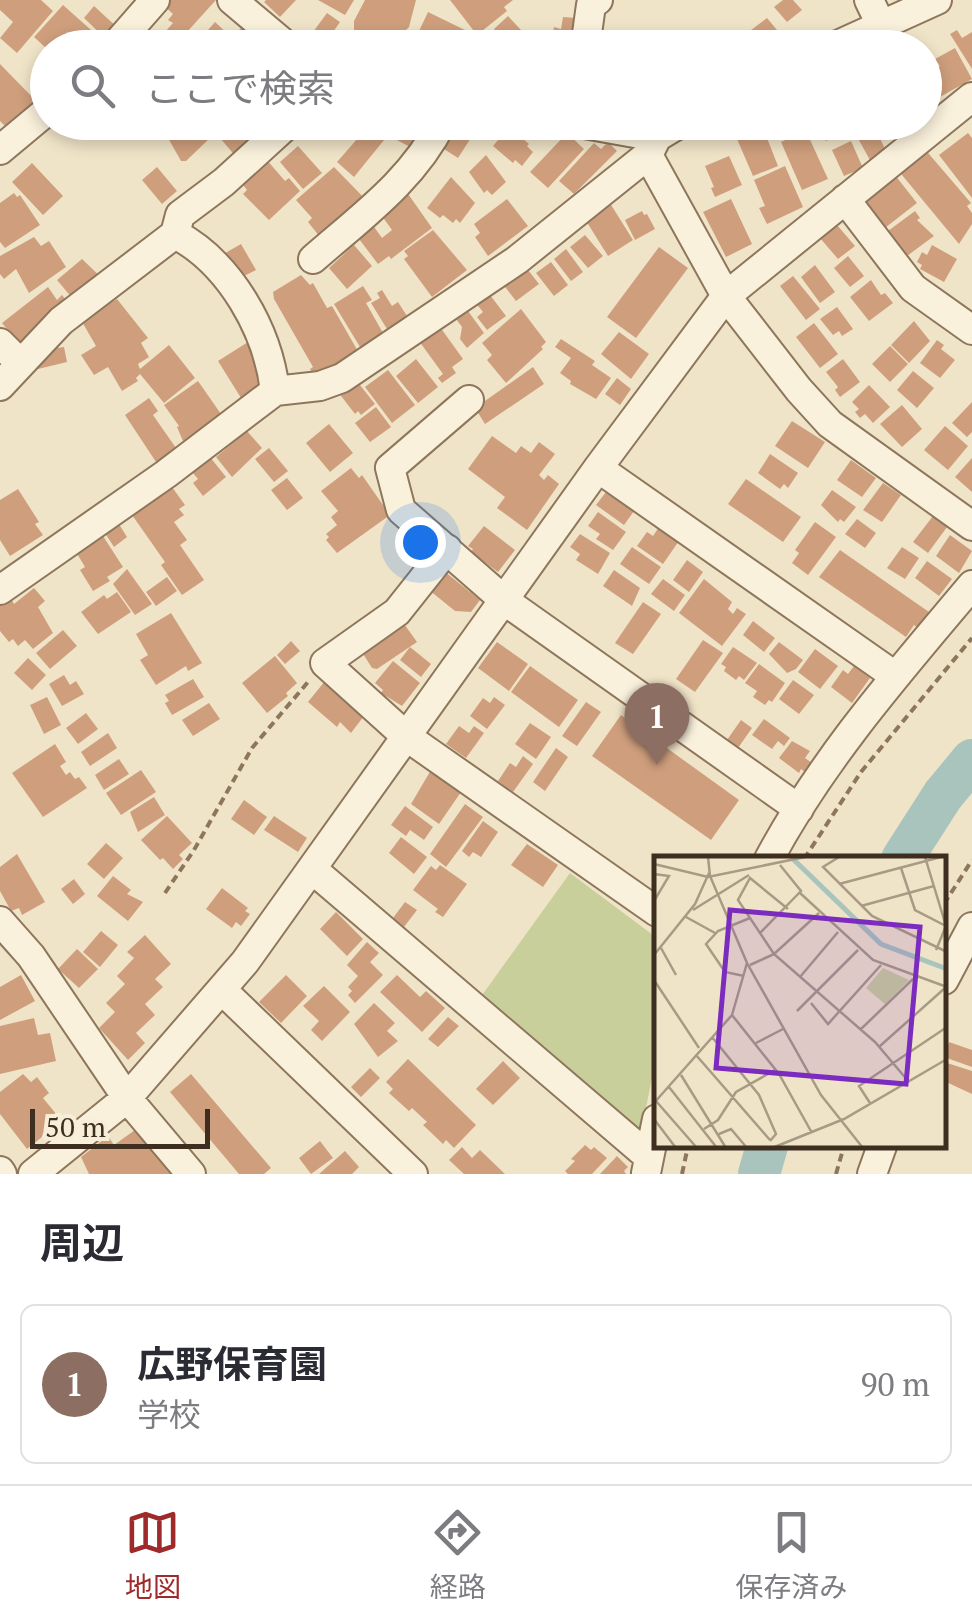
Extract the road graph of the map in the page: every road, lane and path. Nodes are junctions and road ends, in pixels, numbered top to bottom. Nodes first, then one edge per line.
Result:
1 (155, 0) edge
2 (232, 0) edge
3 (938, 0) edge
4 (592, 2) edge
5 (881, 24) edge
6 (129, 30) edge
7 (268, 30) edge
8 (588, 30) edge
9 (972, 97) edge
10 (942, 114) edge
11 (30, 125) edge
12 (270, 140) edge
13 (433, 140) edge
14 (632, 140) edge
15 (660, 140) edge
16 (908, 140) edge
17 (652, 146) junction
18 (0, 150) edge
19 (845, 198) junction
20 (175, 234) junction
21 (313, 258) dead end
22 (726, 296) junction
23 (972, 330) edge
24 (10, 353) edge
25 (0, 386) edge
26 (275, 391) junction
27 (469, 400) dead end
28 (598, 468) junction
29 (972, 526) edge
30 (446, 549) junction
31 (972, 585) edge
32 (0, 590) edge
33 (506, 601) junction
34 (972, 638) edge
35 (325, 663) junction
36 (895, 676) junction
37 (407, 737) junction
38 (799, 809) junction
39 (772, 856) edge
40 (806, 856) edge
41 (972, 860) edge
42 (312, 869) junction
43 (165, 892) dead end
44 (947, 899) edge
45 (654, 910) edge
46 (0, 920) edge
47 (972, 927) edge
48 (947, 974) edge
49 (222, 990) junction
50 (127, 1098) junction
51 (654, 1135) edge
52 (687, 1149) edge
53 (843, 1149) edge
54 (881, 1149) edge
55 (648, 1166) edge
56 (34, 1174) edge
57 (191, 1174) edge
58 (412, 1174) edge
59 (682, 1174) edge
60 (836, 1174) edge
61 (872, 1174) edge

1 - 6 street
2 - 7 street
3 - 5 street
4 - 8 street
9 - 10 street
11 - 18 street
12 - 20 street
13 - 21 street
14 - 17 street
15 - 17 street
16 - 19 street
17 - 22 street
17 - 26 street
19 - 22 street
19 - 23 street
20 - 24 street
20 - 26 street
22 - 28 street
22 - 29 street
24 - 25 street
26 - 32 street
27 - 30 street
28 - 33 street
28 - 36 street
30 - 33 street
30 - 35 street
31 - 36 street
33 - 37 street
33 - 38 street
34 - 40 path
35 - 37 street
35 - 43 path
36 - 38 street
37 - 42 street
37 - 45 street
38 - 39 street
41 - 44 path
42 - 49 street
42 - 55 street
46 - 50 street
47 - 48 street
49 - 50 street
49 - 58 street
50 - 56 street
50 - 57 street
51 - 55 street
52 - 59 path
53 - 60 path
54 - 61 street

